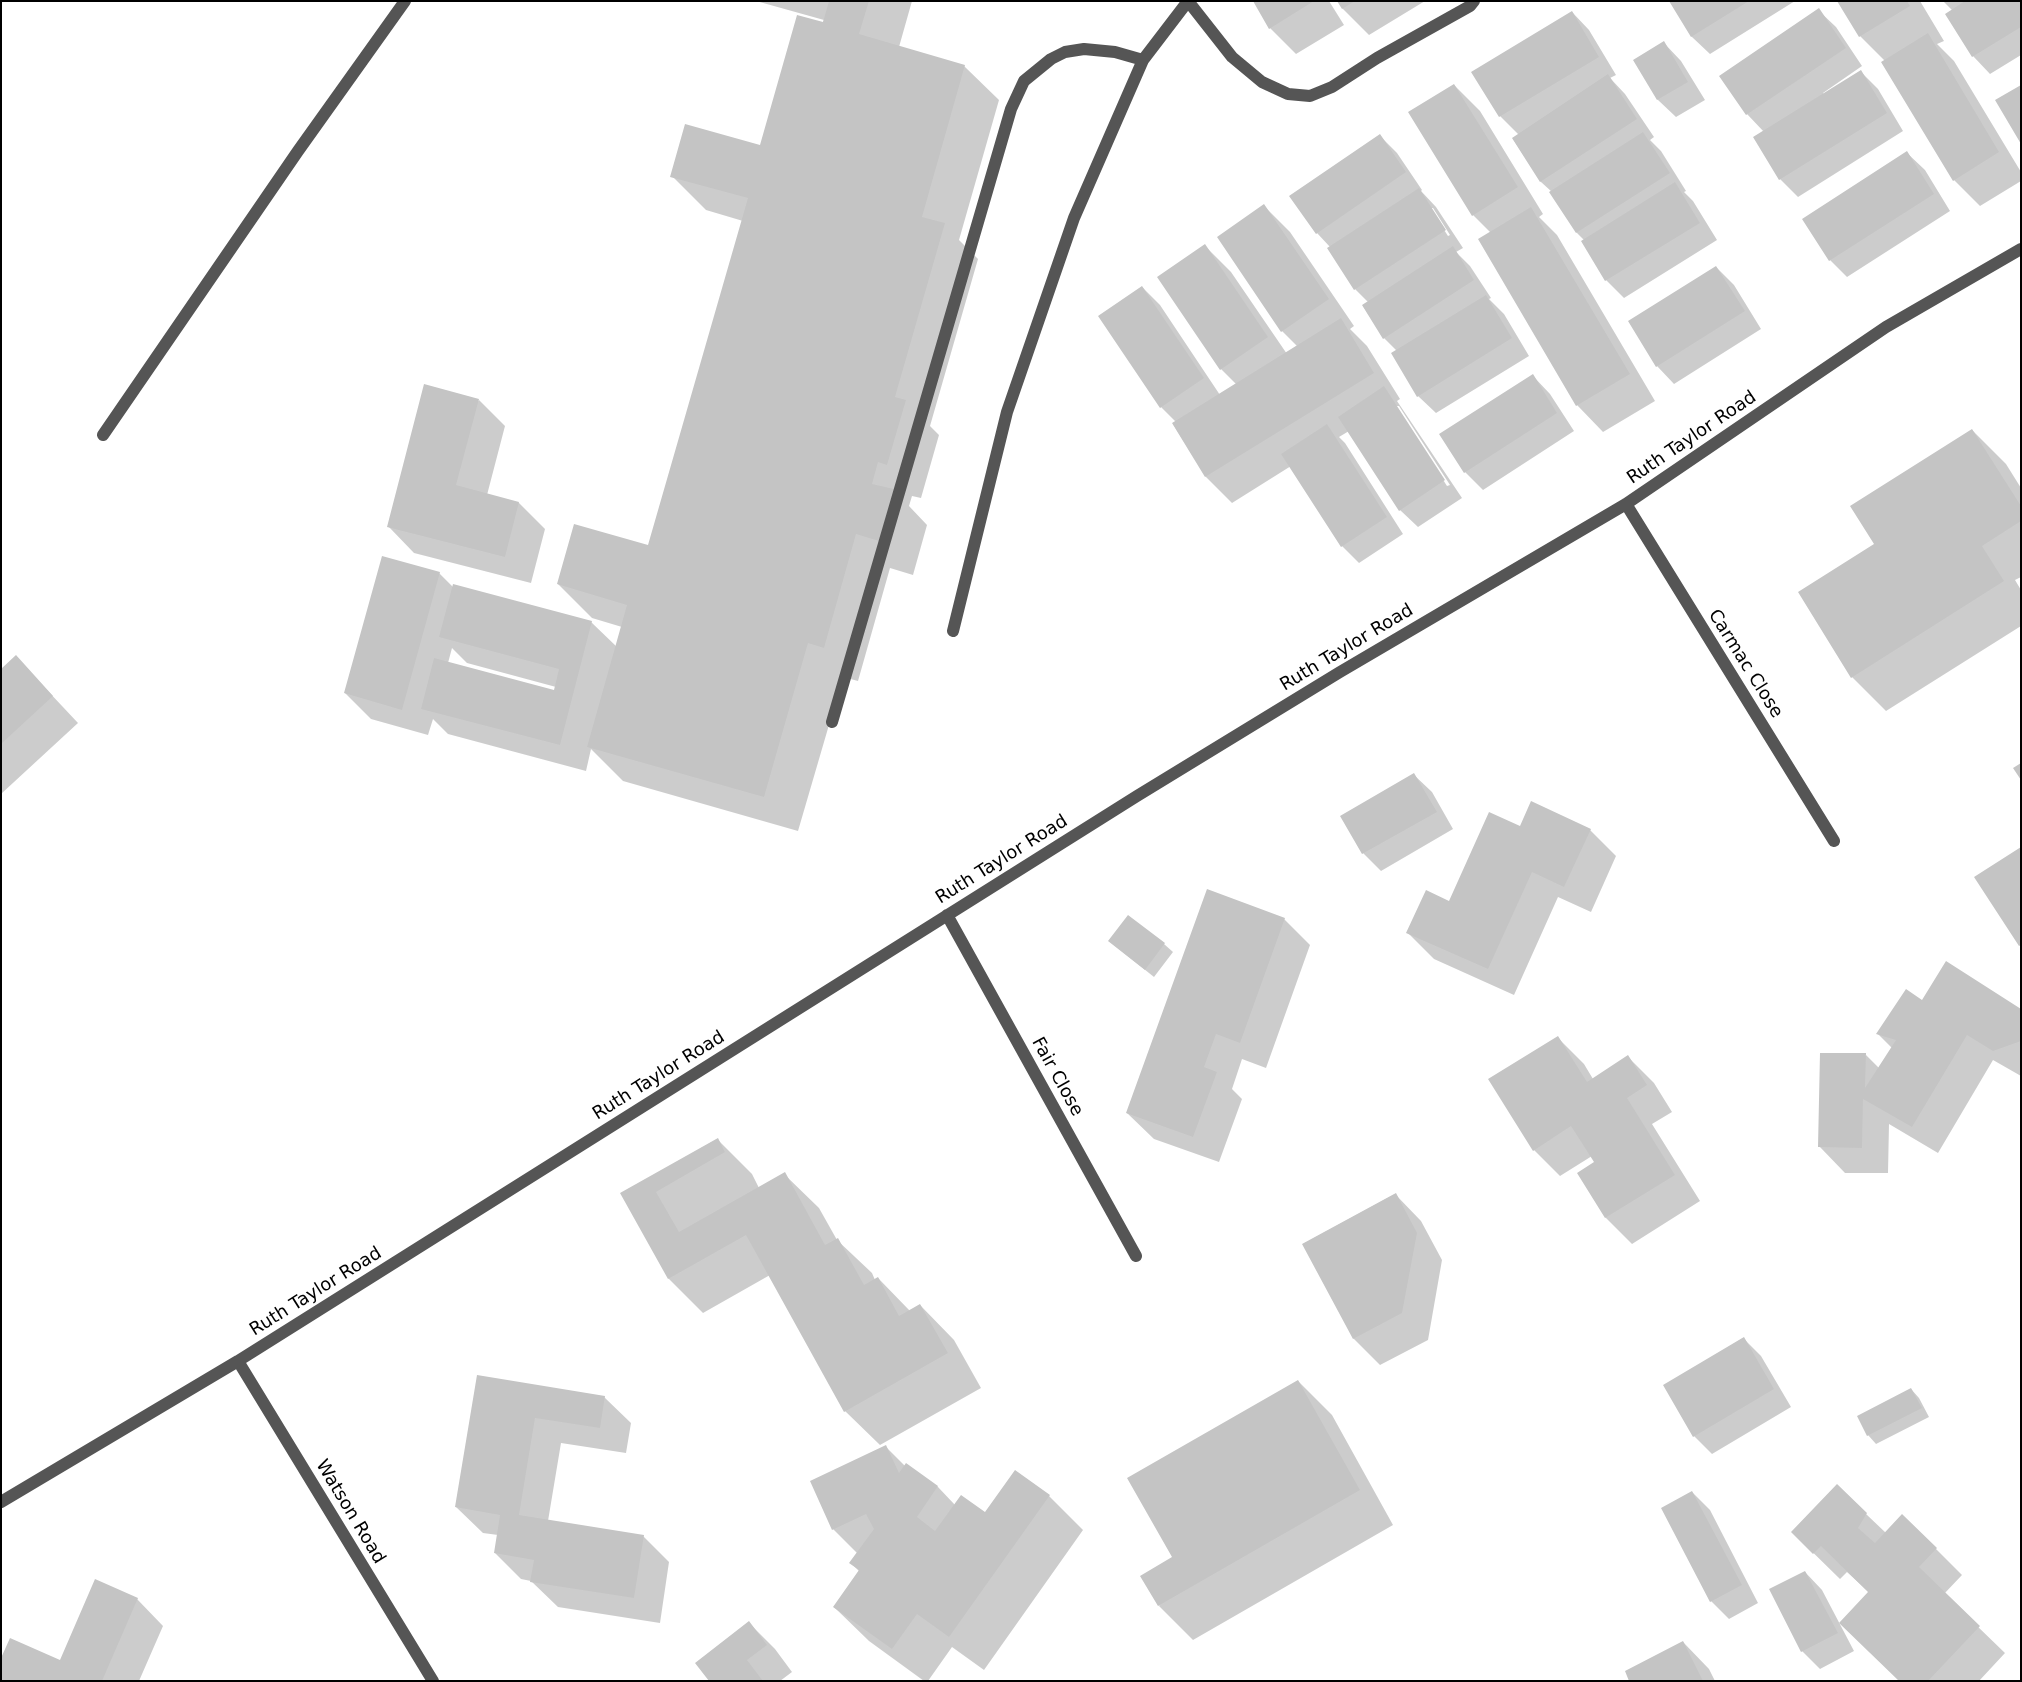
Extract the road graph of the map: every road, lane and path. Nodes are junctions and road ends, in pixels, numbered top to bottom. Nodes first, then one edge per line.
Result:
1 (405, 1) edge
2 (1188, 1) edge
3 (1474, 1) edge
4 (1143, 60) junction
5 (2021, 249) edge
6 (103, 435) dead end
7 (1626, 504) junction
8 (953, 631) dead end
9 (832, 722) dead end
10 (1834, 841) dead end
11 (947, 916) junction
12 (1136, 1256) dead end
13 (238, 1362) junction
14 (1, 1502) edge
15 (433, 1681) edge

1 - 6 street
2 - 3 street
2 - 4 street
4 - 8 street
4 - 9 street
5 - 7 street, Ruth Taylor Road
7 - 10 street, Carmac Close
7 - 11 street, Ruth Taylor Road
11 - 12 street, Fair Close
11 - 13 street, Ruth Taylor Road
13 - 14 street, Ruth Taylor Road
13 - 15 street, Watson Road

